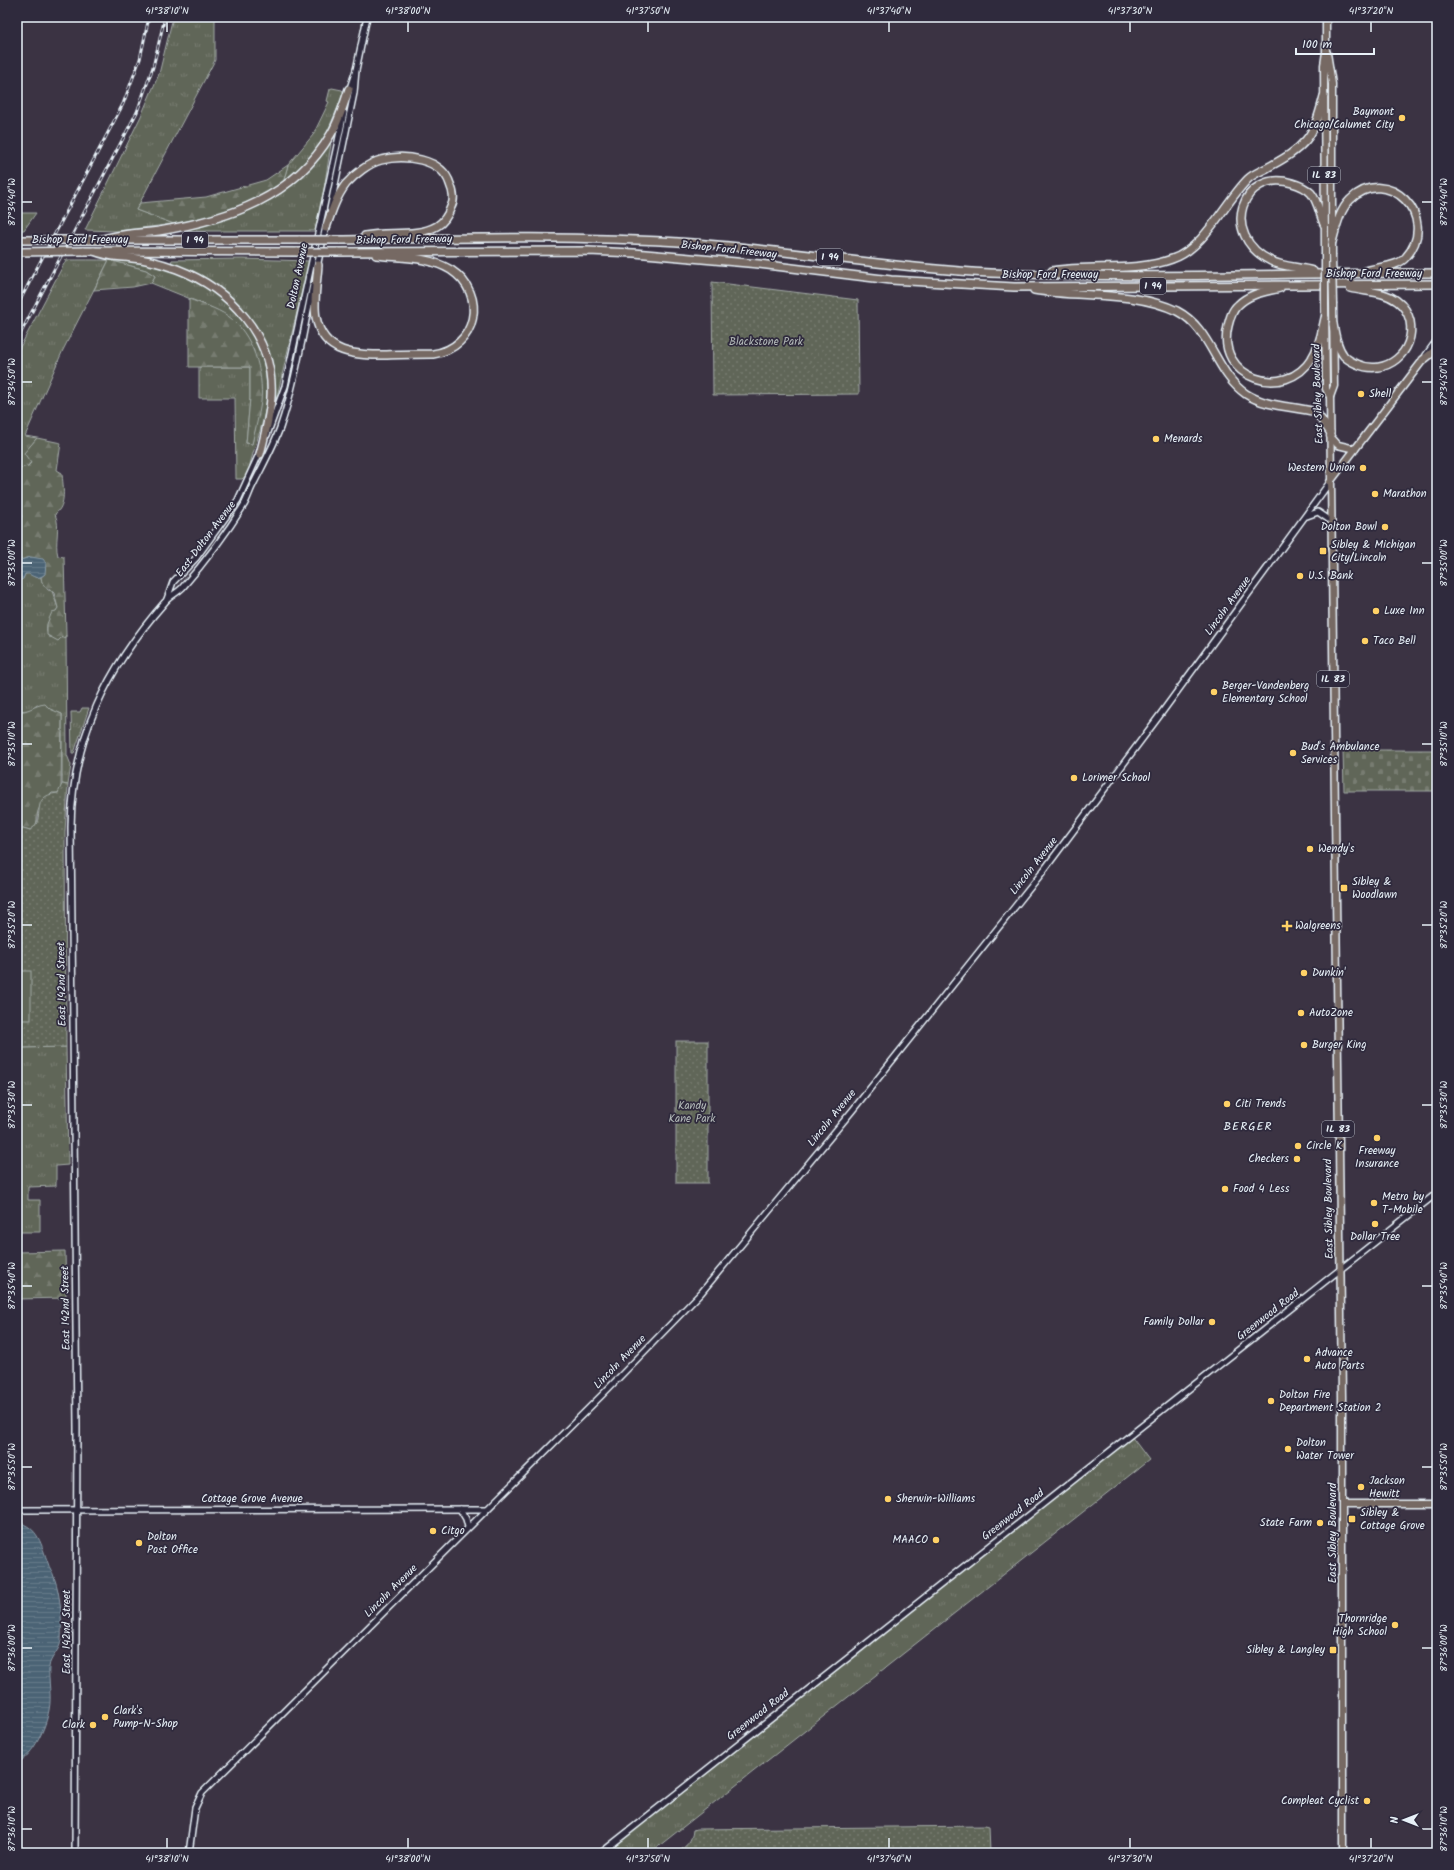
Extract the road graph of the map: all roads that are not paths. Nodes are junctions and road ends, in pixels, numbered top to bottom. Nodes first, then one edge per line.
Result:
1 (367, 17) edge
2 (1326, 17) edge
3 (1326, 52) junction
4 (356, 70) junction
5 (349, 89) junction
6 (1324, 96) junction
7 (1324, 224) junction
8 (326, 228) junction
9 (17, 240) edge
10 (99, 240) junction
11 (348, 240) junction
12 (1332, 242) junction
13 (94, 251) junction
14 (17, 252) edge
15 (348, 252) junction
16 (318, 265) junction
17 (1320, 273) junction
18 (1360, 273) junction
19 (1437, 273) edge
20 (1034, 274) junction
21 (1437, 284) edge
22 (1292, 285) junction
23 (1341, 285) junction
24 (1014, 286) junction
25 (1325, 318) junction
26 (1333, 324) junction
27 (1437, 340) edge
28 (1437, 349) edge
29 (1423, 360) junction
30 (1330, 397) junction
31 (1330, 434) junction
32 (1356, 449) junction
33 (260, 454) junction
34 (246, 482) joint
35 (1330, 482) junction
36 (254, 483) joint
37 (1305, 518) junction
38 (1331, 521) junction
39 (166, 600) junction
40 (77, 764) joint
41 (1437, 1193) edge
42 (1340, 1271) junction
43 (1343, 1504) junction
44 (1437, 1504) edge
45 (460, 1509) junction
46 (487, 1509) junction
47 (17, 1510) edge
48 (77, 1510) junction
49 (468, 1528) junction
50 (75, 1853) edge
51 (189, 1853) edge
52 (601, 1853) edge
53 (1342, 1853) edge

1 - 4 street, Dolton Avenue
2 - 3 main road, IL 83
3 - 6 main road, IL 83
3 - 12 main road
4 - 5 street, Dolton Avenue
4 - 8 street, Dolton Avenue
5 - 10 highway
5 - 33 street, Dolton Avenue
6 - 7 main road, IL 83
6 - 20 highway
7 - 17 highway
7 - 25 main road, East Sibley Boulevard / IL 83, bridge
8 - 11 highway
8 - 16 street, Dolton Avenue
9 - 10 highway, Bishop Ford Freeway / I 94, bridge
10 - 11 highway, Bishop Ford Freeway / I 94, bridge
11 - 20 highway, Bishop Ford Freeway / I 94
12 - 18 highway
12 - 26 main road, bridge
13 - 14 highway, Bishop Ford Freeway / I 94, bridge
13 - 15 highway, Bishop Ford Freeway / I 94, bridge
13 - 33 highway
15 - 16 highway
15 - 24 highway, Bishop Ford Freeway / I 94
16 - 36 street, Dolton Avenue
17 - 18 highway, Bishop Ford Freeway / I 94
17 - 20 highway, Bishop Ford Freeway / I 94
18 - 19 highway, Bishop Ford Freeway / I 94
21 - 23 highway, Bishop Ford Freeway / I 94
22 - 23 highway, Bishop Ford Freeway / I 94
22 - 24 highway, Bishop Ford Freeway / I 94
22 - 25 highway
23 - 26 highway
24 - 31 highway
25 - 30 main road, East Sibley Boulevard / IL 83
26 - 30 main road
27 - 29 street, Lincoln Avenue
28 - 29 highway
29 - 32 main road, Lincoln Avenue
30 - 31 main road, East Sibley Boulevard / IL 83
31 - 32 main road
31 - 35 main road, East Sibley Boulevard / IL 83
32 - 35 main road, Lincoln Avenue
33 - 34 street, Dolton Avenue
34 - 39 street, East Dolton Avenue
35 - 37 street, Lincoln Avenue
35 - 38 main road, East Sibley Boulevard / IL 83
36 - 39 street, East Dolton Avenue
37 - 38 street
37 - 46 street, Lincoln Avenue
38 - 42 main road, East Sibley Boulevard / IL 83
39 - 40 street, East Dolton Avenue
40 - 48 street, East 142nd Street
41 - 42 street, Greenwood Road
42 - 43 main road, East Sibley Boulevard / IL 83
42 - 52 street, Greenwood Road
43 - 44 main road
43 - 53 main road, East Sibley Boulevard / IL 83
45 - 46 street, Cottage Grove Avenue
45 - 48 street, Cottage Grove Avenue
45 - 49 street
46 - 49 street, Lincoln Avenue
47 - 48 street, Cottage Grove Avenue
48 - 50 street, East 142nd Street
49 - 51 street, Lincoln Avenue

